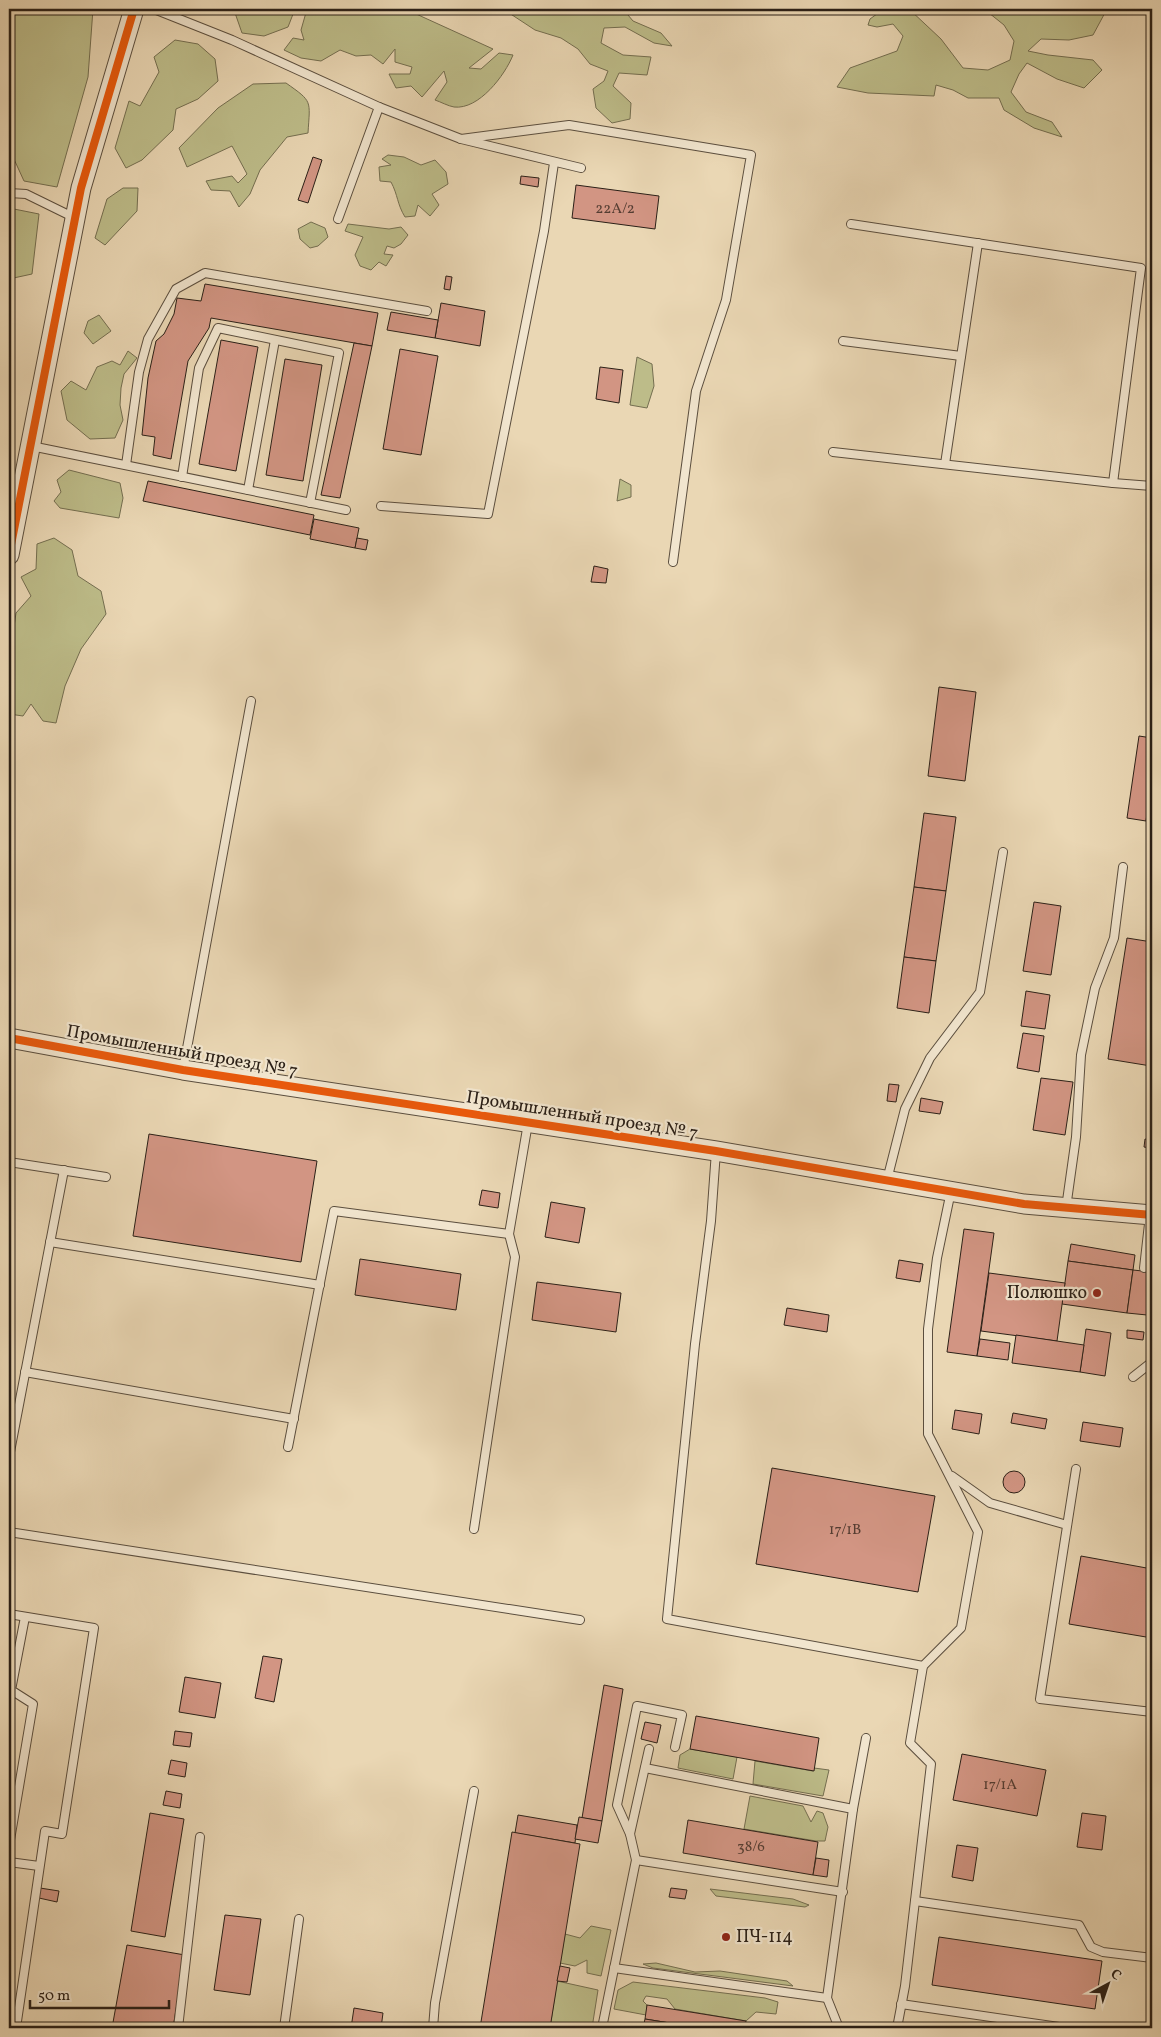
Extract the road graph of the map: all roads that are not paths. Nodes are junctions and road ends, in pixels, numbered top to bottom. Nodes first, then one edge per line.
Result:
1 (134, 9) edge
2 (154, 9) edge
3 (379, 107) junction
4 (461, 139) junction
5 (554, 163) junction
6 (581, 168) dead end
7 (9, 193) edge
8 (75, 218) junction
9 (338, 219) dead end
10 (851, 224) dead end
11 (978, 243) junction
12 (427, 311) dead end
13 (275, 340) junction
14 (843, 342) dead end
15 (961, 356) junction
16 (29, 445) junction
17 (833, 452) dead end
18 (945, 464) junction
19 (126, 465) junction
20 (182, 477) junction
21 (1113, 483) junction
22 (1152, 486) edge
23 (248, 490) junction
24 (310, 503) junction
25 (381, 506) dead end
26 (346, 510) dead end
27 (9, 555) edge
28 (673, 562) dead end
29 (251, 701) dead end
30 (1003, 852) dead end
31 (1123, 867) dead end
32 (9, 1038) edge
33 (183, 1070) junction
34 (528, 1123) junction
35 (716, 1151) junction
36 (9, 1162) edge
37 (64, 1170) junction
38 (106, 1177) dead end
39 (887, 1180) junction
40 (951, 1191) junction
41 (1066, 1208) junction
42 (1151, 1215) edge
43 (509, 1234) junction
44 (50, 1242) junction
45 (1144, 1268) dead end
46 (320, 1285) junction
47 (1152, 1362) edge
48 (25, 1372) junction
49 (1133, 1377) dead end
50 (294, 1419) junction
51 (288, 1447) dead end
52 (9, 1457) edge
53 (1076, 1469) dead end
54 (950, 1475) junction
55 (1067, 1525) junction
56 (474, 1529) dead end
57 (9, 1532) edge
58 (9, 1614) edge
59 (25, 1617) junction
60 (580, 1620) dead end
61 (923, 1666) junction
62 (1152, 1712) edge
63 (866, 1738) dead end
64 (675, 1748) dead end
65 (649, 1749) dead end
66 (645, 1768) junction
67 (474, 1792) dead end
68 (853, 1809) junction
69 (630, 1834) junction
70 (200, 1837) dead end
71 (9, 1846) edge
72 (636, 1860) junction
73 (9, 1862) edge
74 (39, 1866) junction
75 (843, 1892) junction
76 (915, 1901) junction
77 (299, 1919) dead end
78 (1152, 1958) edge
79 (614, 1968) junction
80 (827, 1998) junction
81 (901, 2004) junction
82 (16, 2028) edge
83 (178, 2028) edge
84 (284, 2028) edge
85 (433, 2028) edge
86 (602, 2028) edge
87 (839, 2028) edge
88 (897, 2028) edge
89 (1066, 2028) edge

1 - 8 street
2 - 3 lane
3 - 4 lane
3 - 9 lane
4 - 5 lane
4 - 28 lane
5 - 6 lane
5 - 25 lane
7 - 8 lane
8 - 16 street
10 - 11 lane
11 - 15 lane
11 - 21 lane
12 - 19 lane
13 - 20 lane
13 - 23 lane
13 - 24 lane
14 - 15 lane
15 - 18 lane
16 - 19 lane
16 - 27 street
17 - 18 lane
18 - 21 lane
19 - 20 lane
20 - 23 lane
21 - 22 lane
23 - 24 lane
24 - 26 lane
29 - 33 lane
30 - 39 lane
31 - 41 lane
32 - 33 street, Промышленный проезд № 7
33 - 34 street, Промышленный проезд № 7
34 - 35 street, Промышленный проезд № 7
34 - 43 lane
35 - 39 street, Промышленный проезд № 7
35 - 61 lane
36 - 37 lane
37 - 38 lane
37 - 44 lane
39 - 40 street, Промышленный проезд № 7
40 - 41 street, Промышленный проезд № 7
40 - 54 lane
41 - 42 street, Промышленный проезд № 7
42 - 45 lane
43 - 46 lane
43 - 56 lane
44 - 46 lane
44 - 48 lane
46 - 50 lane
47 - 49 lane
48 - 50 lane
48 - 52 lane
50 - 51 lane
53 - 55 lane
54 - 55 lane
54 - 61 lane
55 - 62 lane
57 - 60 lane
58 - 59 lane
59 - 71 lane
59 - 74 lane
61 - 76 lane
63 - 68 lane
64 - 69 lane
65 - 66 lane
66 - 68 lane
66 - 69 lane
67 - 85 lane
68 - 75 lane
69 - 72 lane
70 - 83 lane
72 - 75 lane
72 - 79 lane
73 - 74 lane
74 - 82 lane
75 - 80 lane
76 - 78 lane
76 - 81 lane
77 - 84 lane
79 - 80 lane
79 - 86 lane
80 - 87 lane
81 - 88 lane
81 - 89 lane

